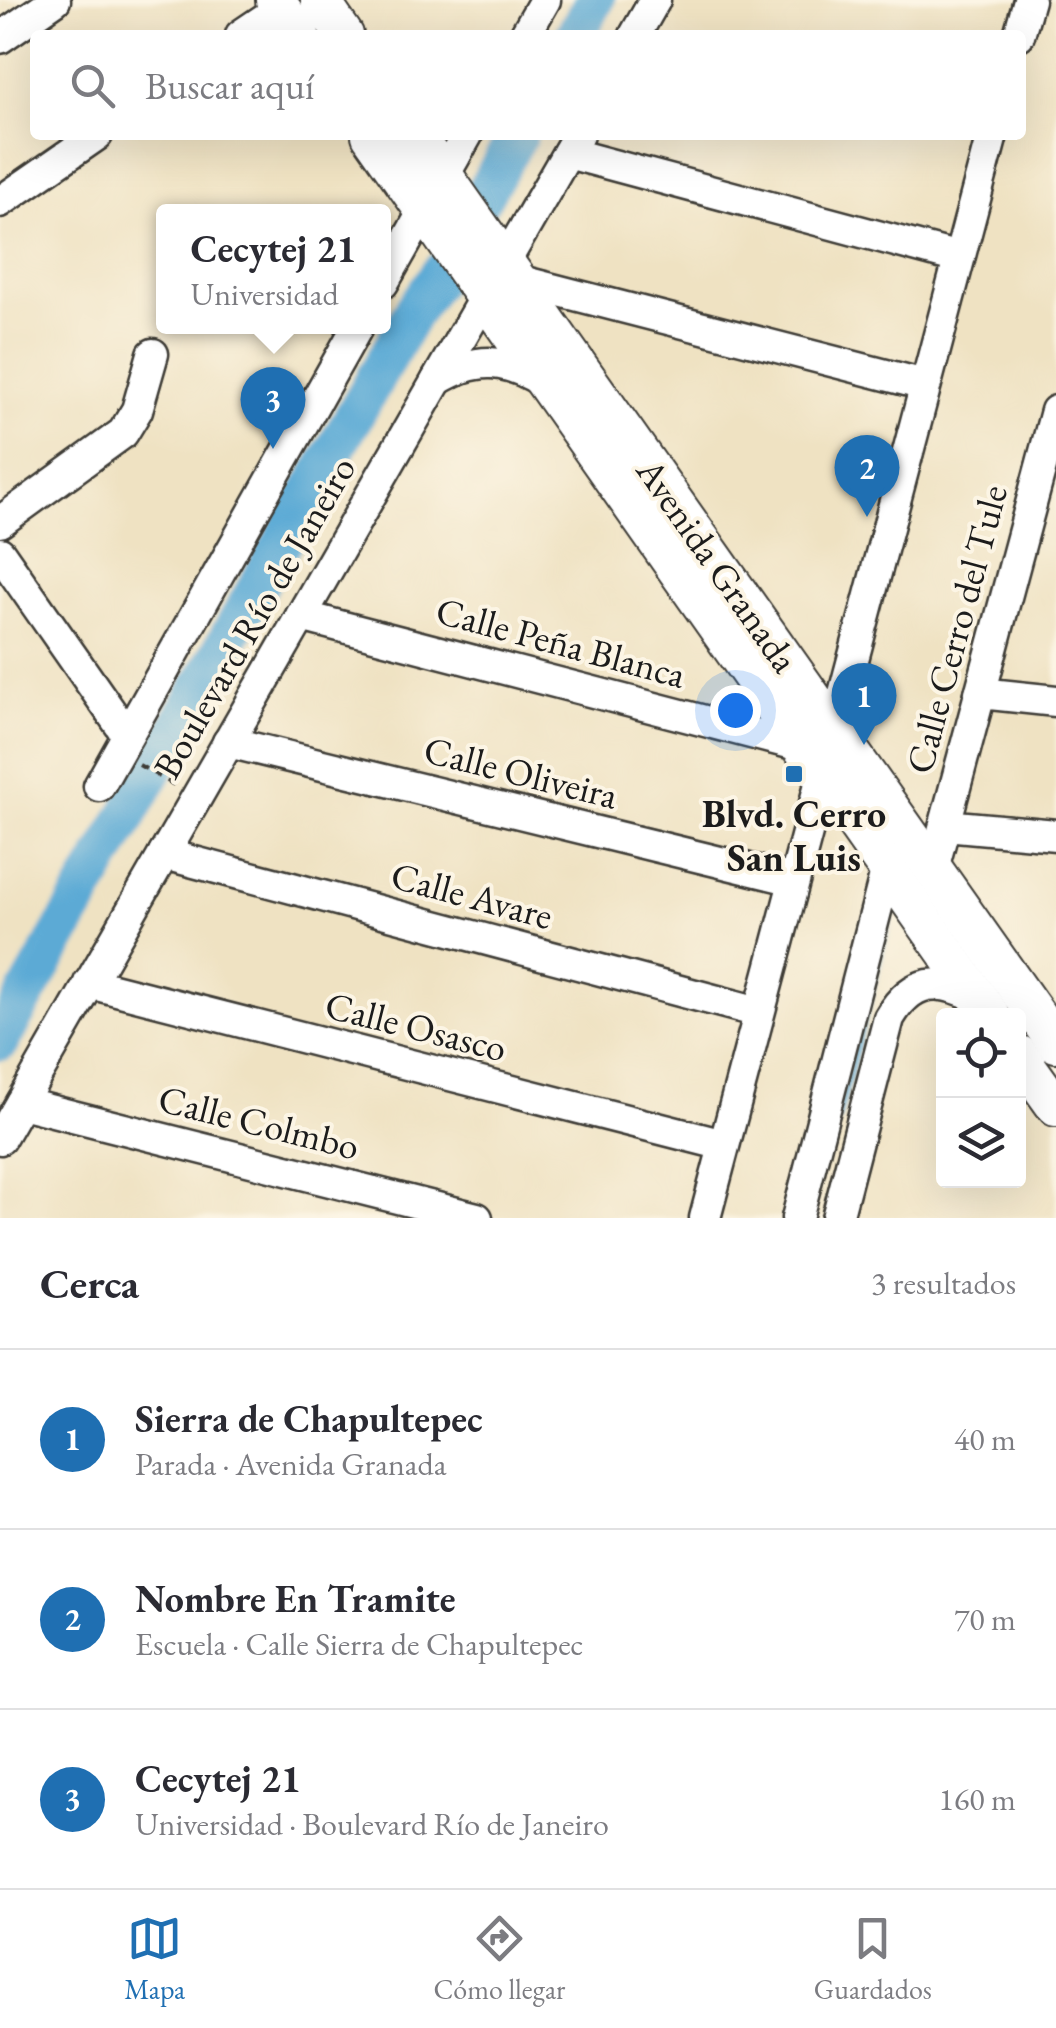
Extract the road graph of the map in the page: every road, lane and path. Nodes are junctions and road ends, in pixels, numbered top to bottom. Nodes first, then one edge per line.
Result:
1 (55, 0) edge
2 (320, 0) edge
3 (545, 0) edge
4 (655, 0) edge
5 (1028, 0) edge
6 (1056, 7) edge
7 (286, 14) edge
8 (252, 30) edge
9 (341, 30) edge
10 (528, 30) edge
11 (639, 30) edge
12 (1020, 30) edge
13 (0, 38) edge
14 (90, 140) edge
15 (375, 140) edge
16 (419, 140) edge
17 (464, 140) edge
18 (991, 140) edge
19 (573, 144) edge
20 (444, 176) junction
21 (0, 202) edge
22 (424, 210) junction
23 (960, 258) junction
24 (391, 268) edge
25 (502, 279) junction
26 (353, 334) edge
27 (153, 354) dead end
28 (437, 380) junction
29 (546, 383) junction
30 (926, 385) junction
31 (1056, 411) edge
32 (0, 522) edge
33 (0, 554) edge
34 (301, 616) junction
35 (980, 693) junction
36 (1056, 700) edge
37 (228, 742) junction
38 (122, 744) junction
39 (819, 750) junction
40 (99, 786) dead end
41 (197, 797) junction
42 (945, 824) junction
43 (1056, 835) edge
44 (164, 854) junction
45 (887, 868) junction
46 (933, 869) junction
47 (794, 880) junction
48 (89, 984) junction
49 (985, 1006) edge
50 (759, 1012) junction
51 (1056, 1044) edge
52 (1026, 1065) edge
53 (21, 1103) junction
54 (1056, 1107) edge
55 (0, 1139) edge
56 (724, 1145) junction
57 (478, 1218) edge
58 (705, 1218) edge
59 (797, 1218) edge
60 (837, 1218) edge

1 - 13 street
2 - 9 main road
3 - 10 street
4 - 11 street
5 - 6 street
5 - 12 street
7 - 8 street
14 - 21 street
15 - 22 main road, Avenida Granada
16 - 20 main road, Avenida Granada
17 - 20 street
18 - 23 street
19 - 23 street
19 - 25 street, Boulevard Río de Janeiro
20 - 22 street
20 - 25 main road, Avenida Granada
22 - 24 street
22 - 25 main road, Avenida Granada
23 - 30 street
25 - 28 street, Boulevard Río de Janeiro
25 - 29 main road, Avenida Granada
25 - 30 street
25 - 39 main road, Avenida Granada
26 - 38 street, Boulevard Río de Janeiro
27 - 32 street
28 - 29 street
28 - 34 street, Boulevard Río de Janeiro
29 - 39 main road, Avenida Granada
30 - 39 street
31 - 35 street, Calle Cerro del Tule
33 - 38 street
34 - 37 street, Boulevard Río de Janeiro
34 - 39 street, Calle Peña Blanca
35 - 36 street
35 - 42 street, Calle Cerro del Tule
37 - 41 street, Boulevard Río de Janeiro
37 - 47 street, Calle Oliveira
38 - 40 street, Boulevard Río de Janeiro
38 - 41 path
39 - 45 main road, Avenida Granada
39 - 46 main road, Avenida Granada
39 - 47 street
41 - 44 street, Boulevard Río de Janeiro
42 - 43 street
42 - 46 street, Calle Cerro del Tule
44 - 48 street, Boulevard Río de Janeiro
44 - 50 street, Calle Avare
45 - 49 main road, Avenida Granada
45 - 59 street
46 - 51 main road, Avenida Granada
47 - 50 street
48 - 53 street, Boulevard Río de Janeiro
48 - 56 street, Calle Osasco
49 - 60 street
50 - 56 street
52 - 54 main road
53 - 55 street, Boulevard Río de Janeiro
53 - 57 street, Calle Colmbo
56 - 58 street

